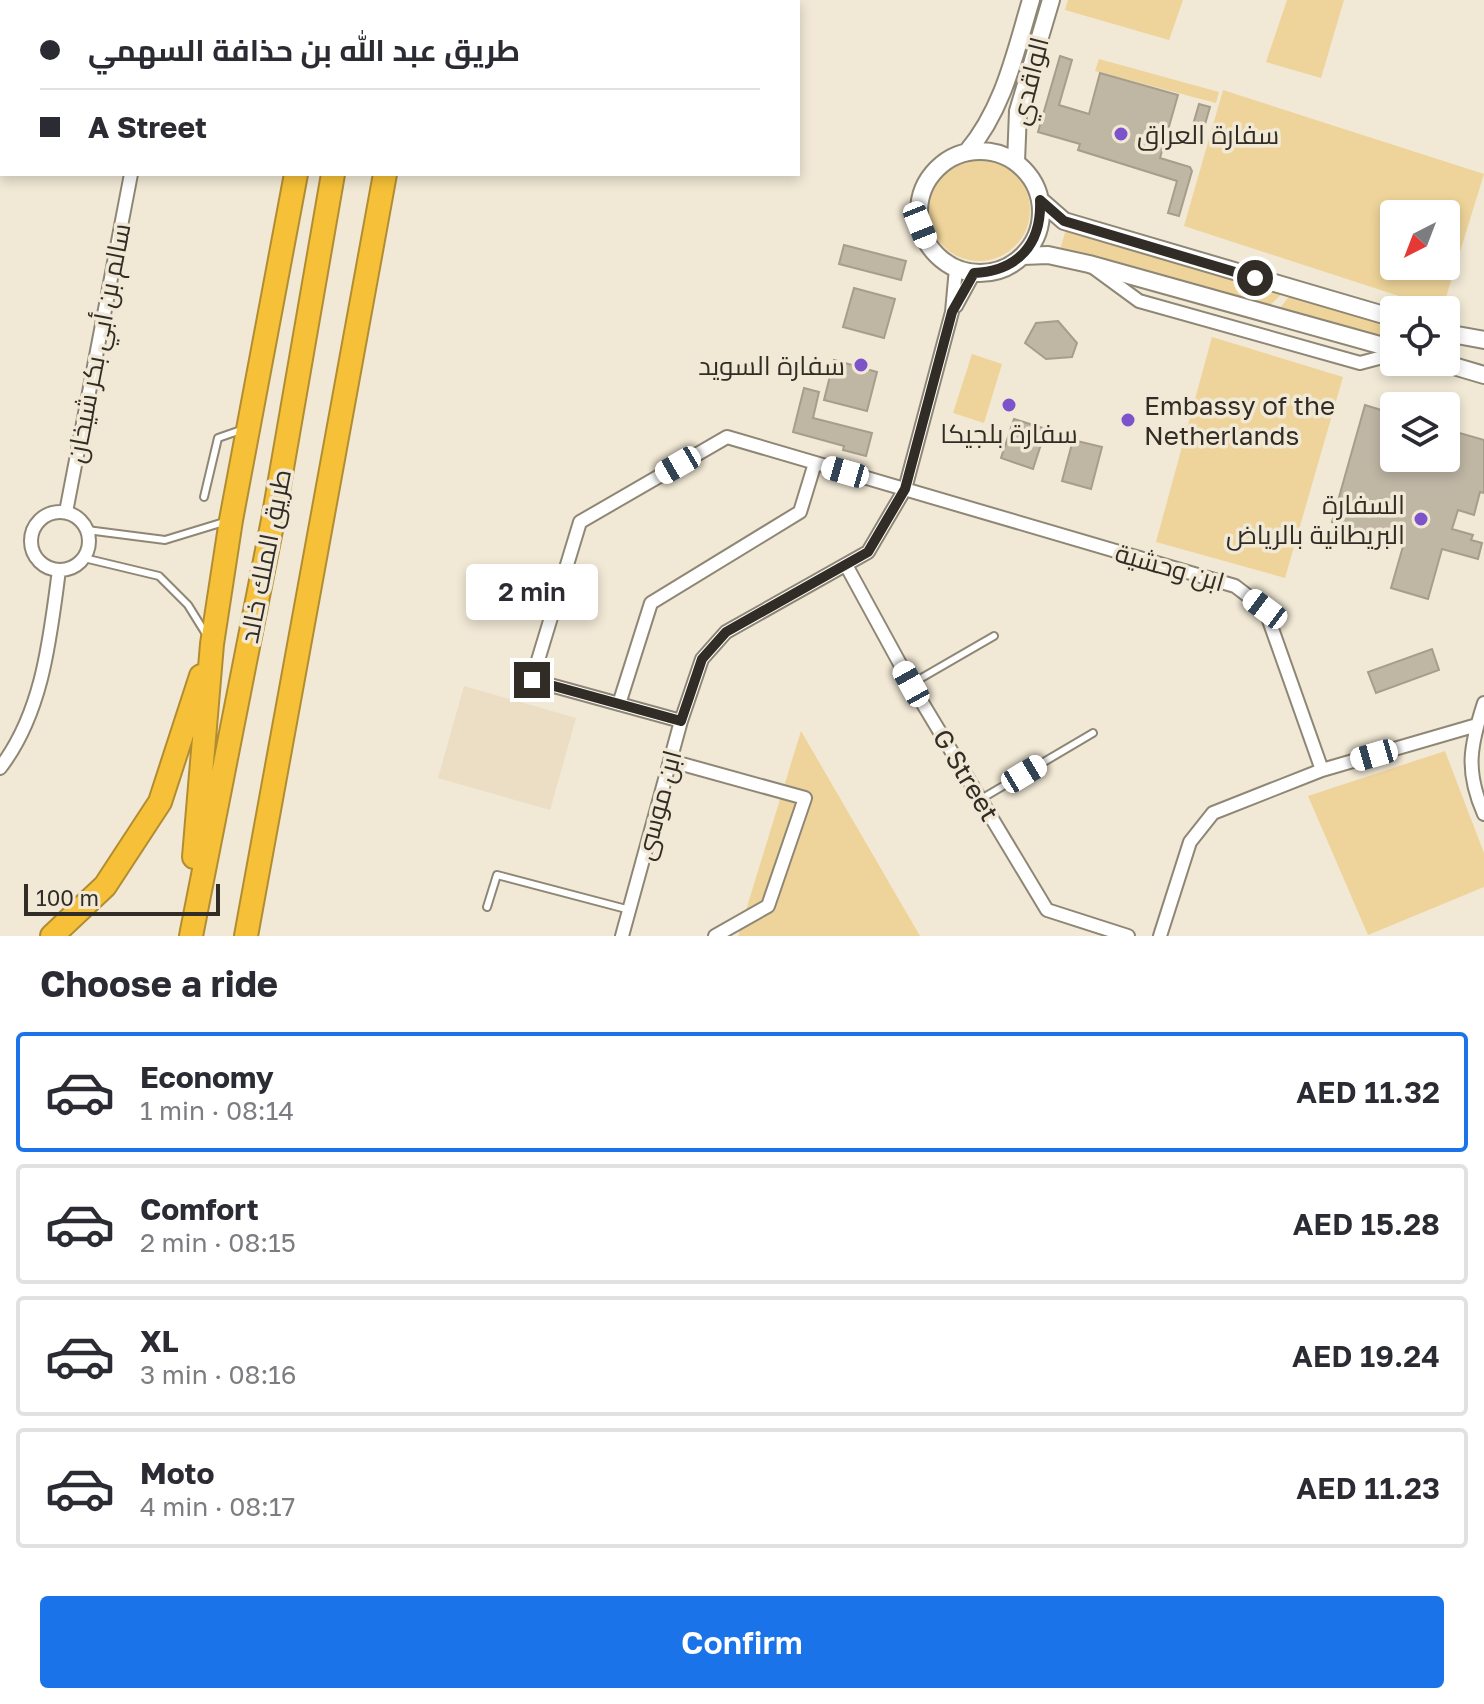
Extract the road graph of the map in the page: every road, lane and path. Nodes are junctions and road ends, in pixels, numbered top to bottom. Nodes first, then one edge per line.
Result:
1 (1031, 0) edge
2 (1051, 0) edge
3 (967, 152) junction
4 (1016, 162) junction
5 (131, 176) edge
6 (296, 176) edge
7 (333, 176) edge
8 (385, 176) edge
9 (1040, 200) junction
10 (1023, 256) junction
11 (956, 268) junction
12 (974, 273) junction
13 (952, 312) junction
14 (1380, 314) edge
15 (1460, 336) edge
16 (1484, 340) edge
17 (1380, 347) edge
18 (1460, 368) edge
19 (1484, 375) edge
20 (248, 428) junction
21 (815, 463) junction
22 (905, 489) junction
23 (204, 497) dead end
24 (66, 512) junction
25 (231, 520) junction
26 (87, 530) junction
27 (84, 558) junction
28 (846, 565) junction
29 (59, 570) junction
30 (994, 636) dead end
31 (212, 644) junction
32 (911, 684) junction
33 (1484, 703) edge
34 (619, 704) junction
35 (681, 721) junction
36 (1477, 725) junction
37 (1093, 733) dead end
38 (671, 761) junction
39 (0, 768) edge
40 (1322, 770) junction
41 (981, 799) junction
42 (1484, 814) edge
43 (487, 907) dead end
44 (630, 910) junction
45 (52, 936) edge
46 (189, 936) edge
47 (246, 936) edge
48 (622, 936) edge
49 (715, 936) edge
50 (1128, 936) edge
51 (1160, 936) edge

1 - 3 street, الواقدي
2 - 4 street, الواقدي
3 - 4 street
3 - 11 street
4 - 9 street
5 - 24 street, سالم بن أبي بكر شيخان
6 - 20 highway
7 - 46 highway, طريق الملك خالد
8 - 47 highway, طريق الملك خالد
9 - 10 street
9 - 14 street
10 - 12 street
10 - 17 street
11 - 12 street
11 - 13 street
12 - 13 street
13 - 22 street
15 - 16 street
18 - 19 street
20 - 23 lane
20 - 25 highway
21 - 22 street, ابن وحشية
21 - 34 street
21 - 34 street, ابن وحشية
22 - 28 street, ابن موسى
22 - 40 street, ابن وحشية
24 - 26 street
24 - 29 street
25 - 26 lane
25 - 31 highway
26 - 27 street
27 - 29 street
27 - 31 lane
28 - 32 street, G Street
28 - 35 street, ابن موسى
29 - 39 street
30 - 32 lane
31 - 45 highway
31 - 46 highway
32 - 41 street, G Street
33 - 36 street
34 - 35 street
35 - 38 street, ابن موسى
36 - 40 street
36 - 42 street
37 - 41 lane
38 - 44 street, ابن موسى
38 - 49 street
40 - 51 street
41 - 50 street, G Street
43 - 44 lane
44 - 48 street, ابن موسى

